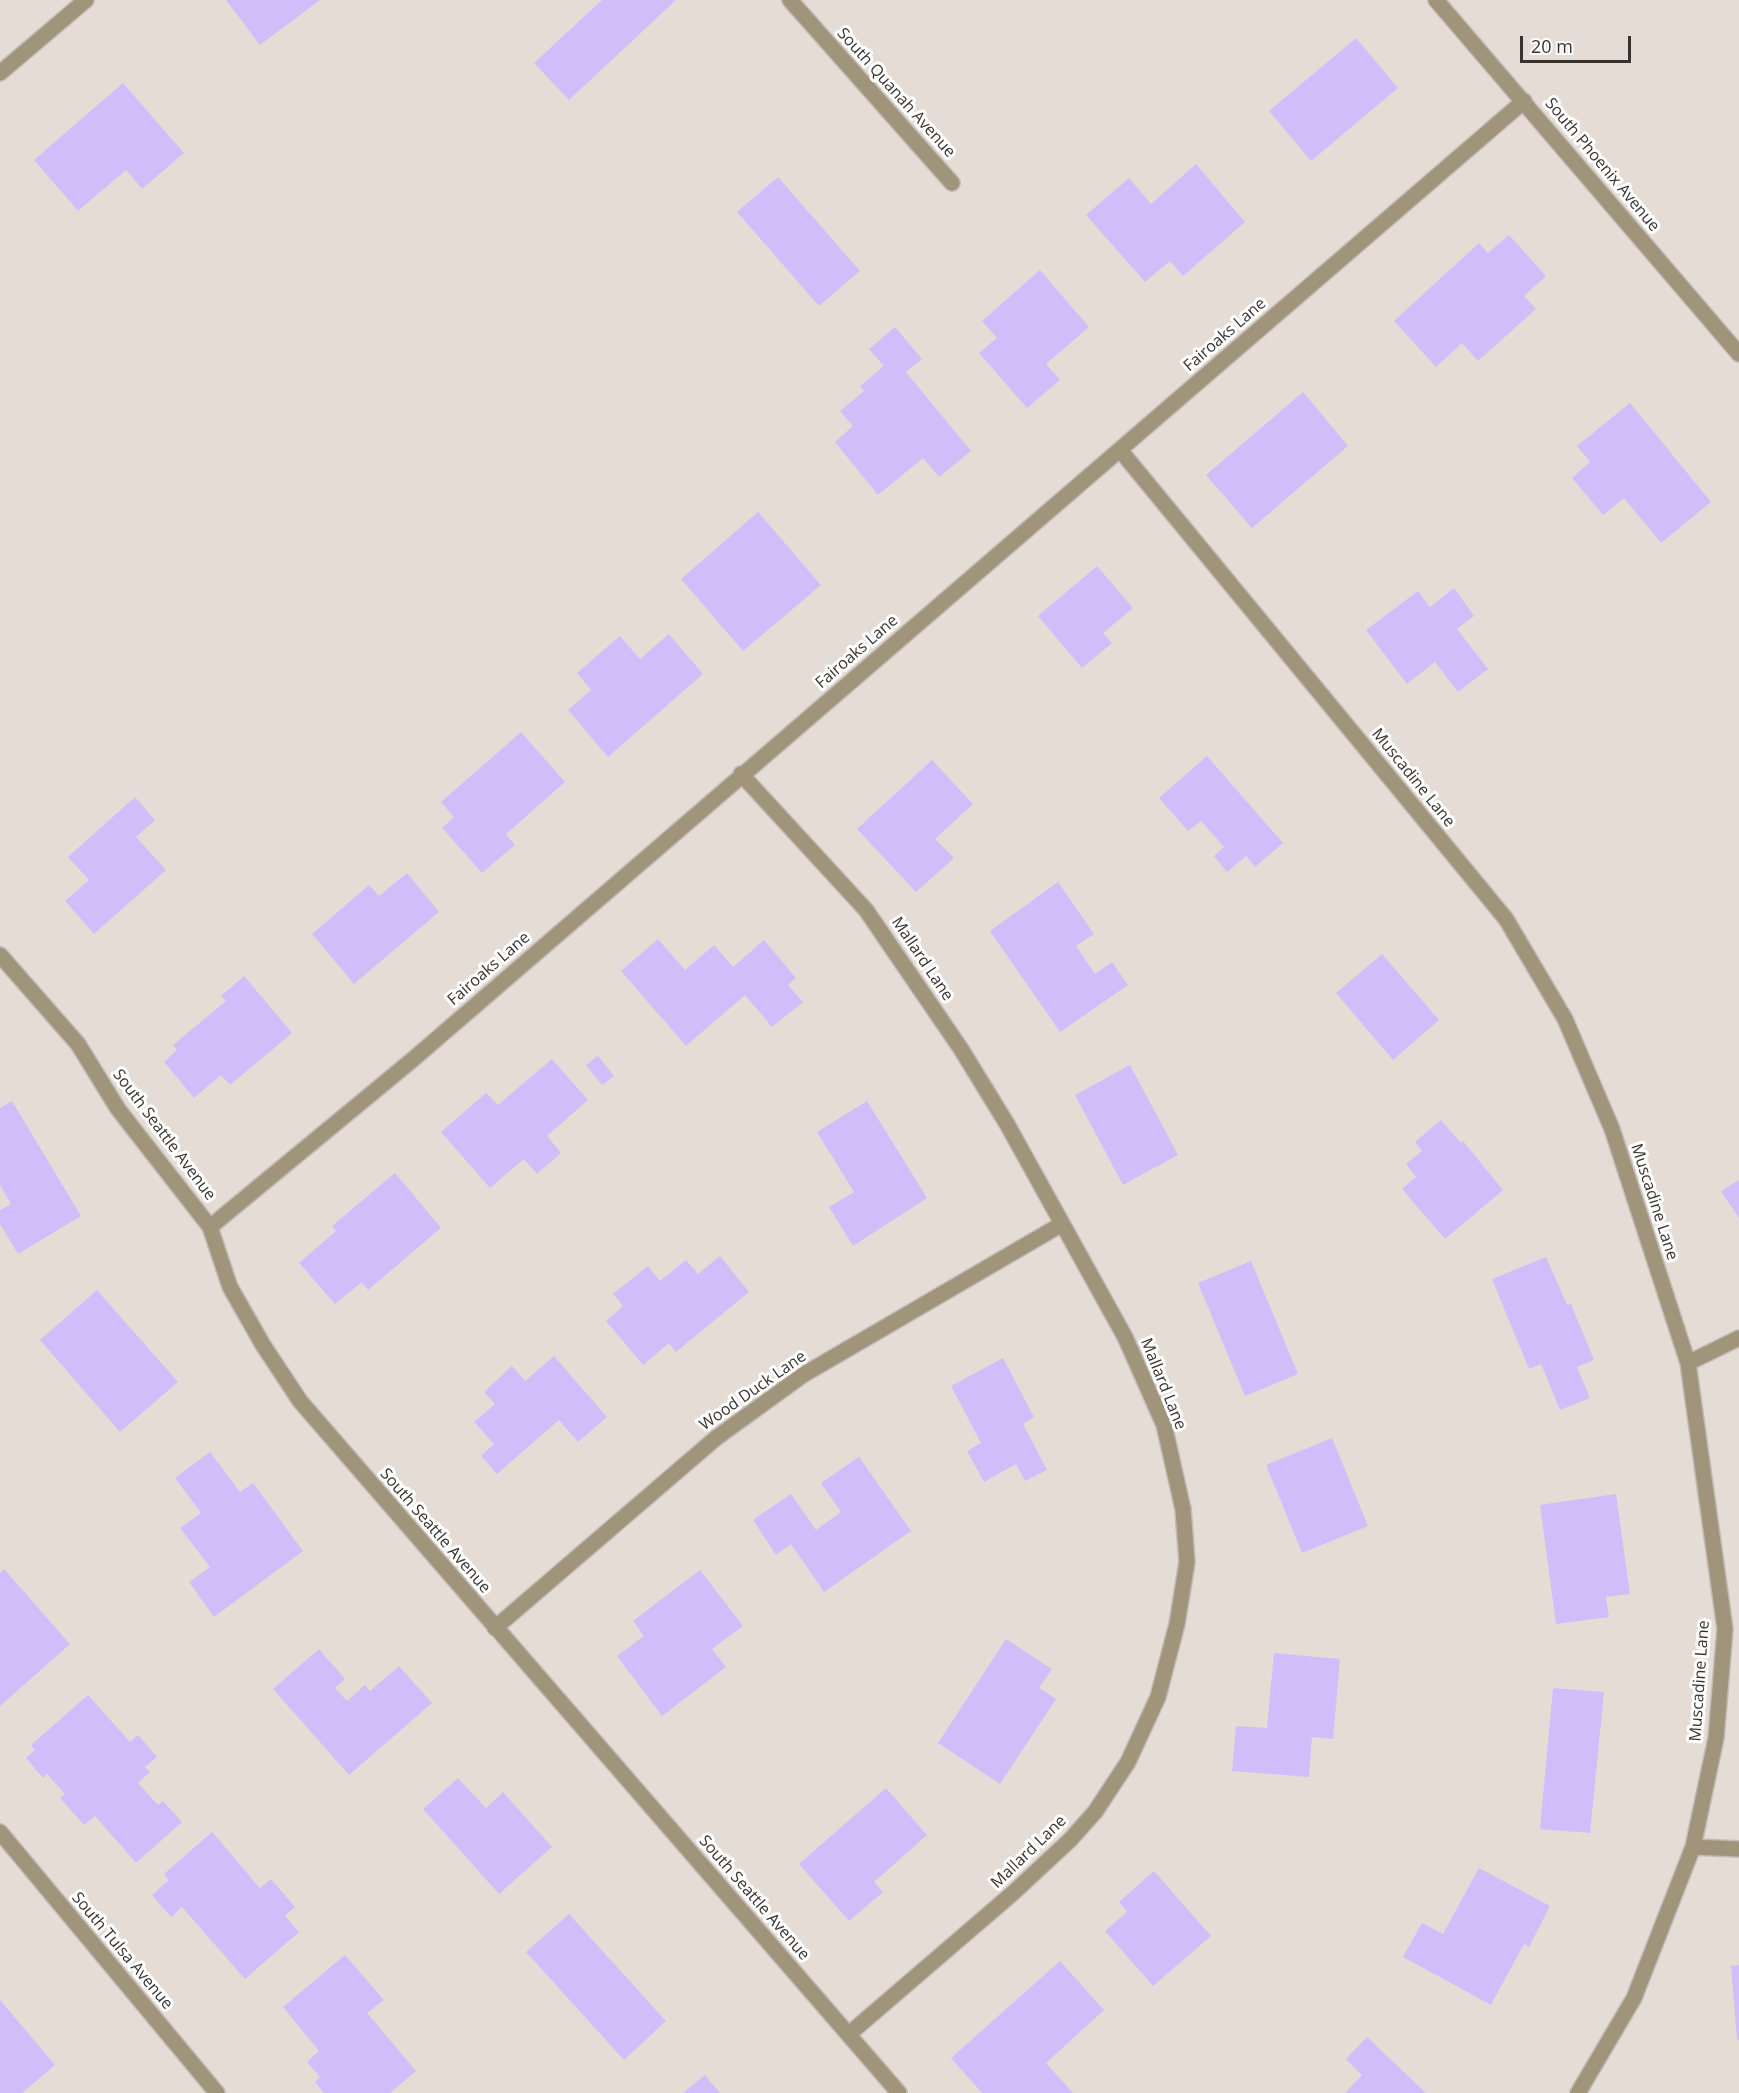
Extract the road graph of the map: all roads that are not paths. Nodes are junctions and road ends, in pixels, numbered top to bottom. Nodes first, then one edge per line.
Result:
1 (86, 0) edge
2 (790, 0) edge
3 (1436, 0) edge
4 (0, 73) edge
5 (1524, 101) junction
6 (952, 183) dead end
7 (1739, 354) edge
8 (1120, 450) junction
9 (741, 774) junction
10 (0, 955) edge
11 (1062, 1224) junction
12 (210, 1227) junction
13 (1739, 1338) edge
14 (1688, 1363) junction
15 (495, 1628) junction
16 (0, 1832) edge
17 (1693, 1847) junction
18 (1739, 1849) edge
19 (849, 2034) junction
20 (217, 2093) edge
21 (898, 2093) edge
22 (1578, 2093) edge

1 - 4 street
2 - 6 street, South Quanah Avenue
3 - 5 street, South Phoenix Avenue
5 - 7 street, South Phoenix Avenue
5 - 8 street, Fairoaks Lane
8 - 9 street, Fairoaks Lane
8 - 14 street, Muscadine Lane
9 - 11 street, Mallard Lane
9 - 12 street, Fairoaks Lane
10 - 12 street, South Seattle Avenue
11 - 15 street, Wood Duck Lane
11 - 19 street, Mallard Lane
12 - 15 street, South Seattle Avenue
13 - 14 street
14 - 17 street, Muscadine Lane
15 - 19 street, South Seattle Avenue
16 - 20 street, South Tulsa Avenue
17 - 18 street
17 - 22 street, Muscadine Lane
19 - 21 street, South Seattle Avenue

